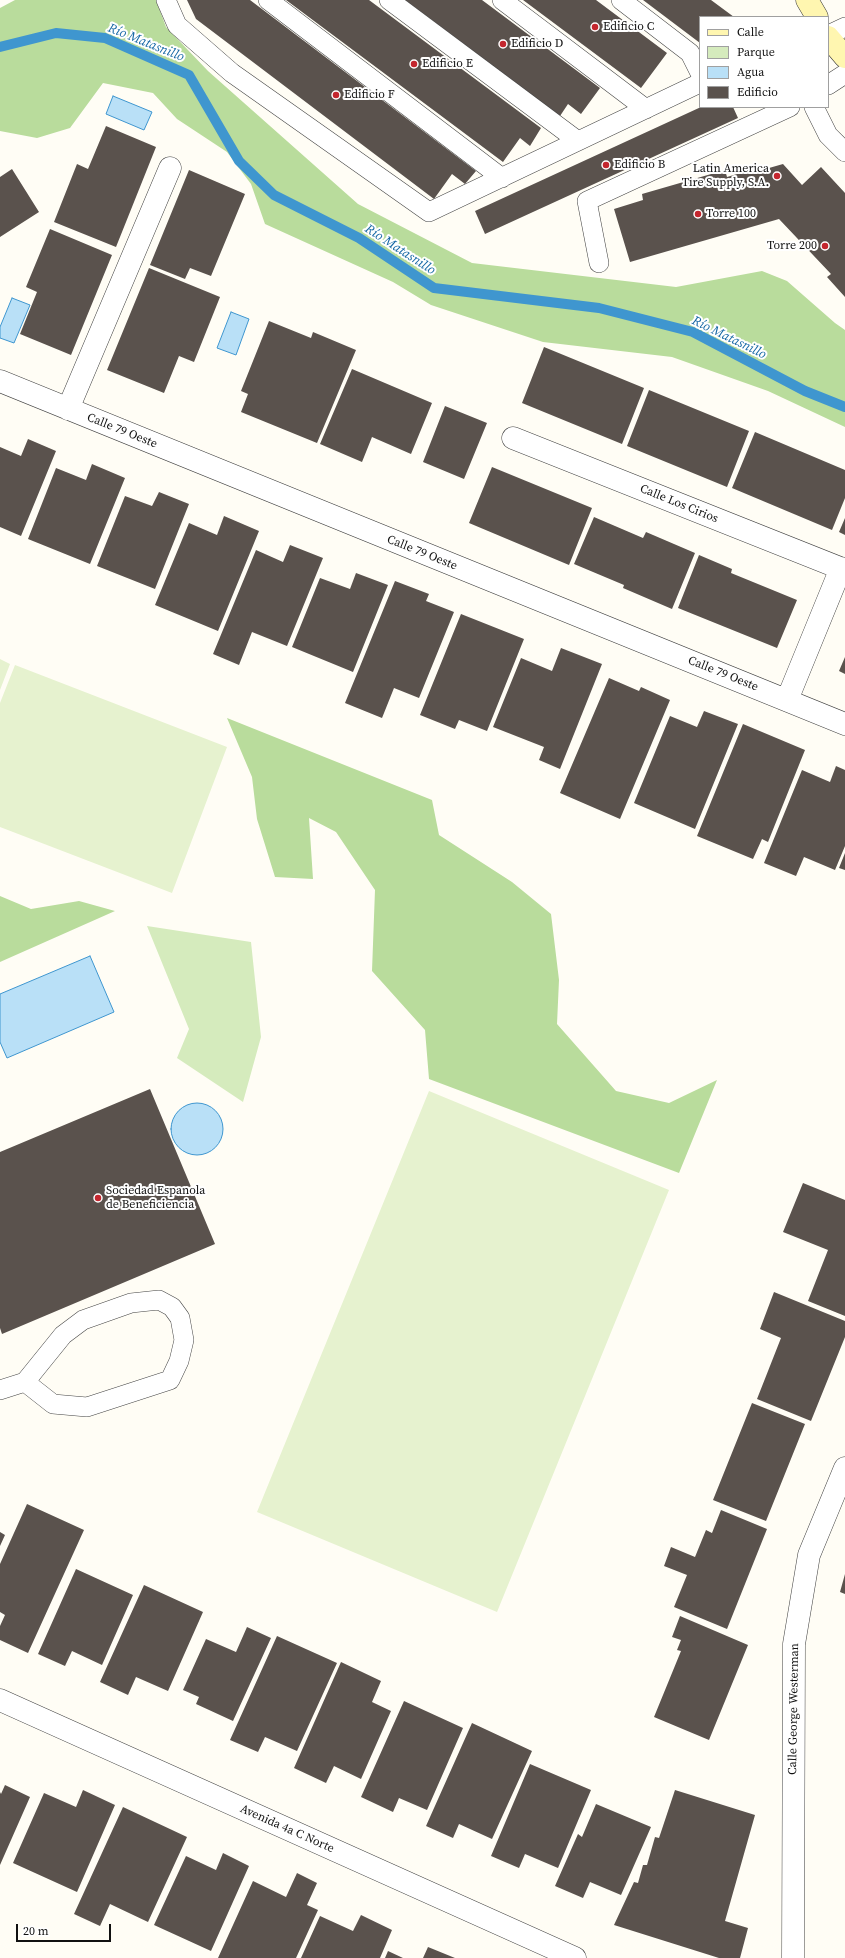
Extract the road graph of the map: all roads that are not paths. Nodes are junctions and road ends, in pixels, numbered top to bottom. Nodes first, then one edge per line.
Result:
1 (166, 0) edge
2 (268, 0) edge
3 (389, 0) edge
4 (502, 0) edge
5 (621, 0) edge
6 (807, 0) edge
7 (816, 16) edge
8 (845, 27) edge
9 (829, 35) edge
10 (829, 37) edge
11 (845, 57) edge
12 (699, 72) edge
13 (845, 74) edge
14 (699, 83) edge
15 (829, 85) edge
16 (788, 108) edge
17 (814, 108) edge
18 (646, 109) junction
19 (578, 141) junction
20 (845, 152) edge
21 (170, 168) dead end
22 (502, 178) junction
23 (599, 263) dead end
24 (0, 381) edge
25 (68, 409) junction
26 (513, 438) dead end
27 (843, 569) edge
28 (787, 700) junction
29 (845, 724) edge
30 (25, 1382) junction
31 (0, 1390) edge
32 (845, 1468) edge
33 (0, 1700) edge
34 (574, 1958) edge
35 (793, 1958) edge

1 - 22 lane
2 - 22 lane
3 - 19 lane
4 - 18 lane
5 - 12 lane
6 - 7 main road
8 - 9 lane
10 - 11 main road
13 - 15 lane
14 - 18 lane
16 - 23 lane
17 - 20 lane
18 - 19 lane
19 - 22 lane
21 - 25 street
24 - 25 street, Calle 79 Oeste
25 - 28 street, Calle 79 Oeste
26 - 27 street, Calle Los Cirios
27 - 28 street
28 - 29 street, Calle 79 Oeste
30 - 30 lane
30 - 31 lane
32 - 35 street, Calle George Westerman
33 - 34 street, Avenida 4a C Norte

